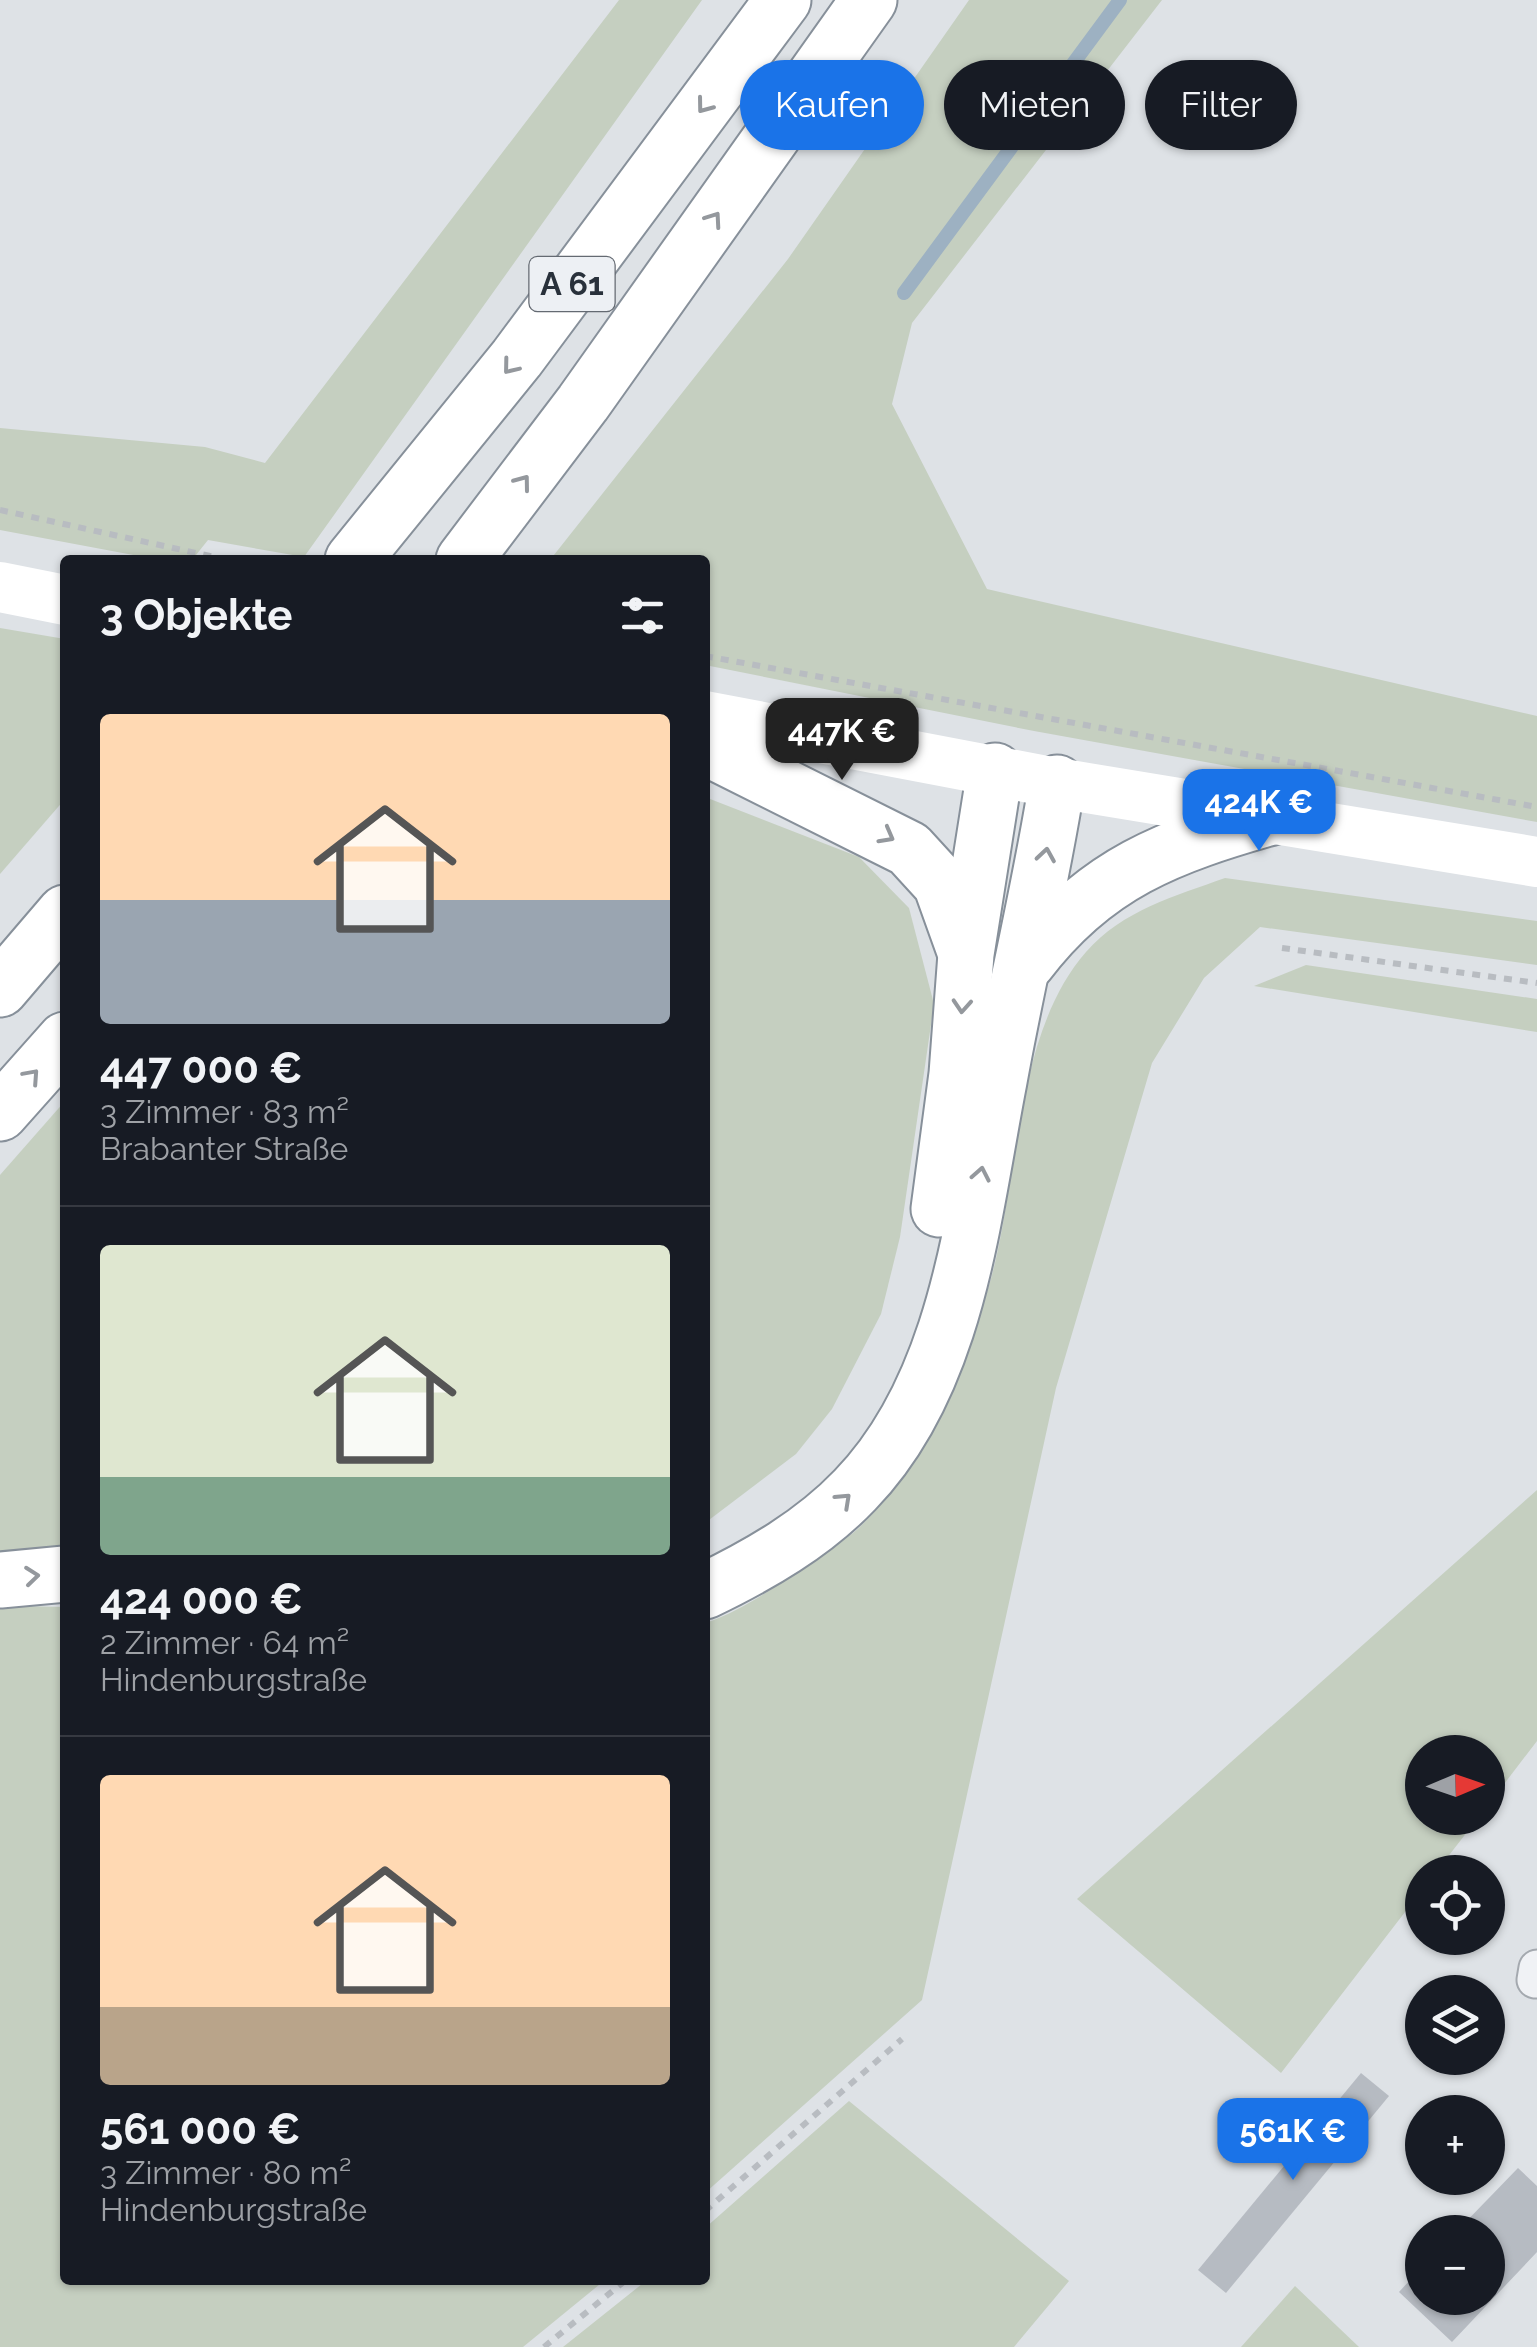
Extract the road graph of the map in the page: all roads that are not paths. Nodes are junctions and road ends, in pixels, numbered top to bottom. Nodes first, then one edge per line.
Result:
1 (782, 0) edge
2 (870, 0) edge
3 (357, 555) edge
4 (468, 555) edge
5 (0, 587) edge
6 (60, 599) edge
7 (710, 717) edge
8 (710, 750) edge
9 (995, 771) junction
10 (1057, 784) junction
11 (1275, 816) junction
12 (1537, 862) edge
13 (36, 939) edge
14 (966, 954) junction
15 (1025, 966) junction
16 (0, 989) edge
17 (60, 1046) edge
18 (0, 1113) edge
19 (710, 1551) edge
20 (60, 1574) edge
21 (0, 1580) edge
22 (710, 1589) edge

1 -> 3 highway, A 61
4 -> 2 highway, A 61
5 - 6 main road
7 - 9 main road
8 -> 14 highway
9 - 10 main road
9 - 14 highway
10 - 11 main road
15 -> 10 highway
11 - 12 main road
11 - 15 highway
13 - 16 highway
14 -> 19 highway
22 -> 15 highway
18 -> 17 highway
21 -> 20 highway

